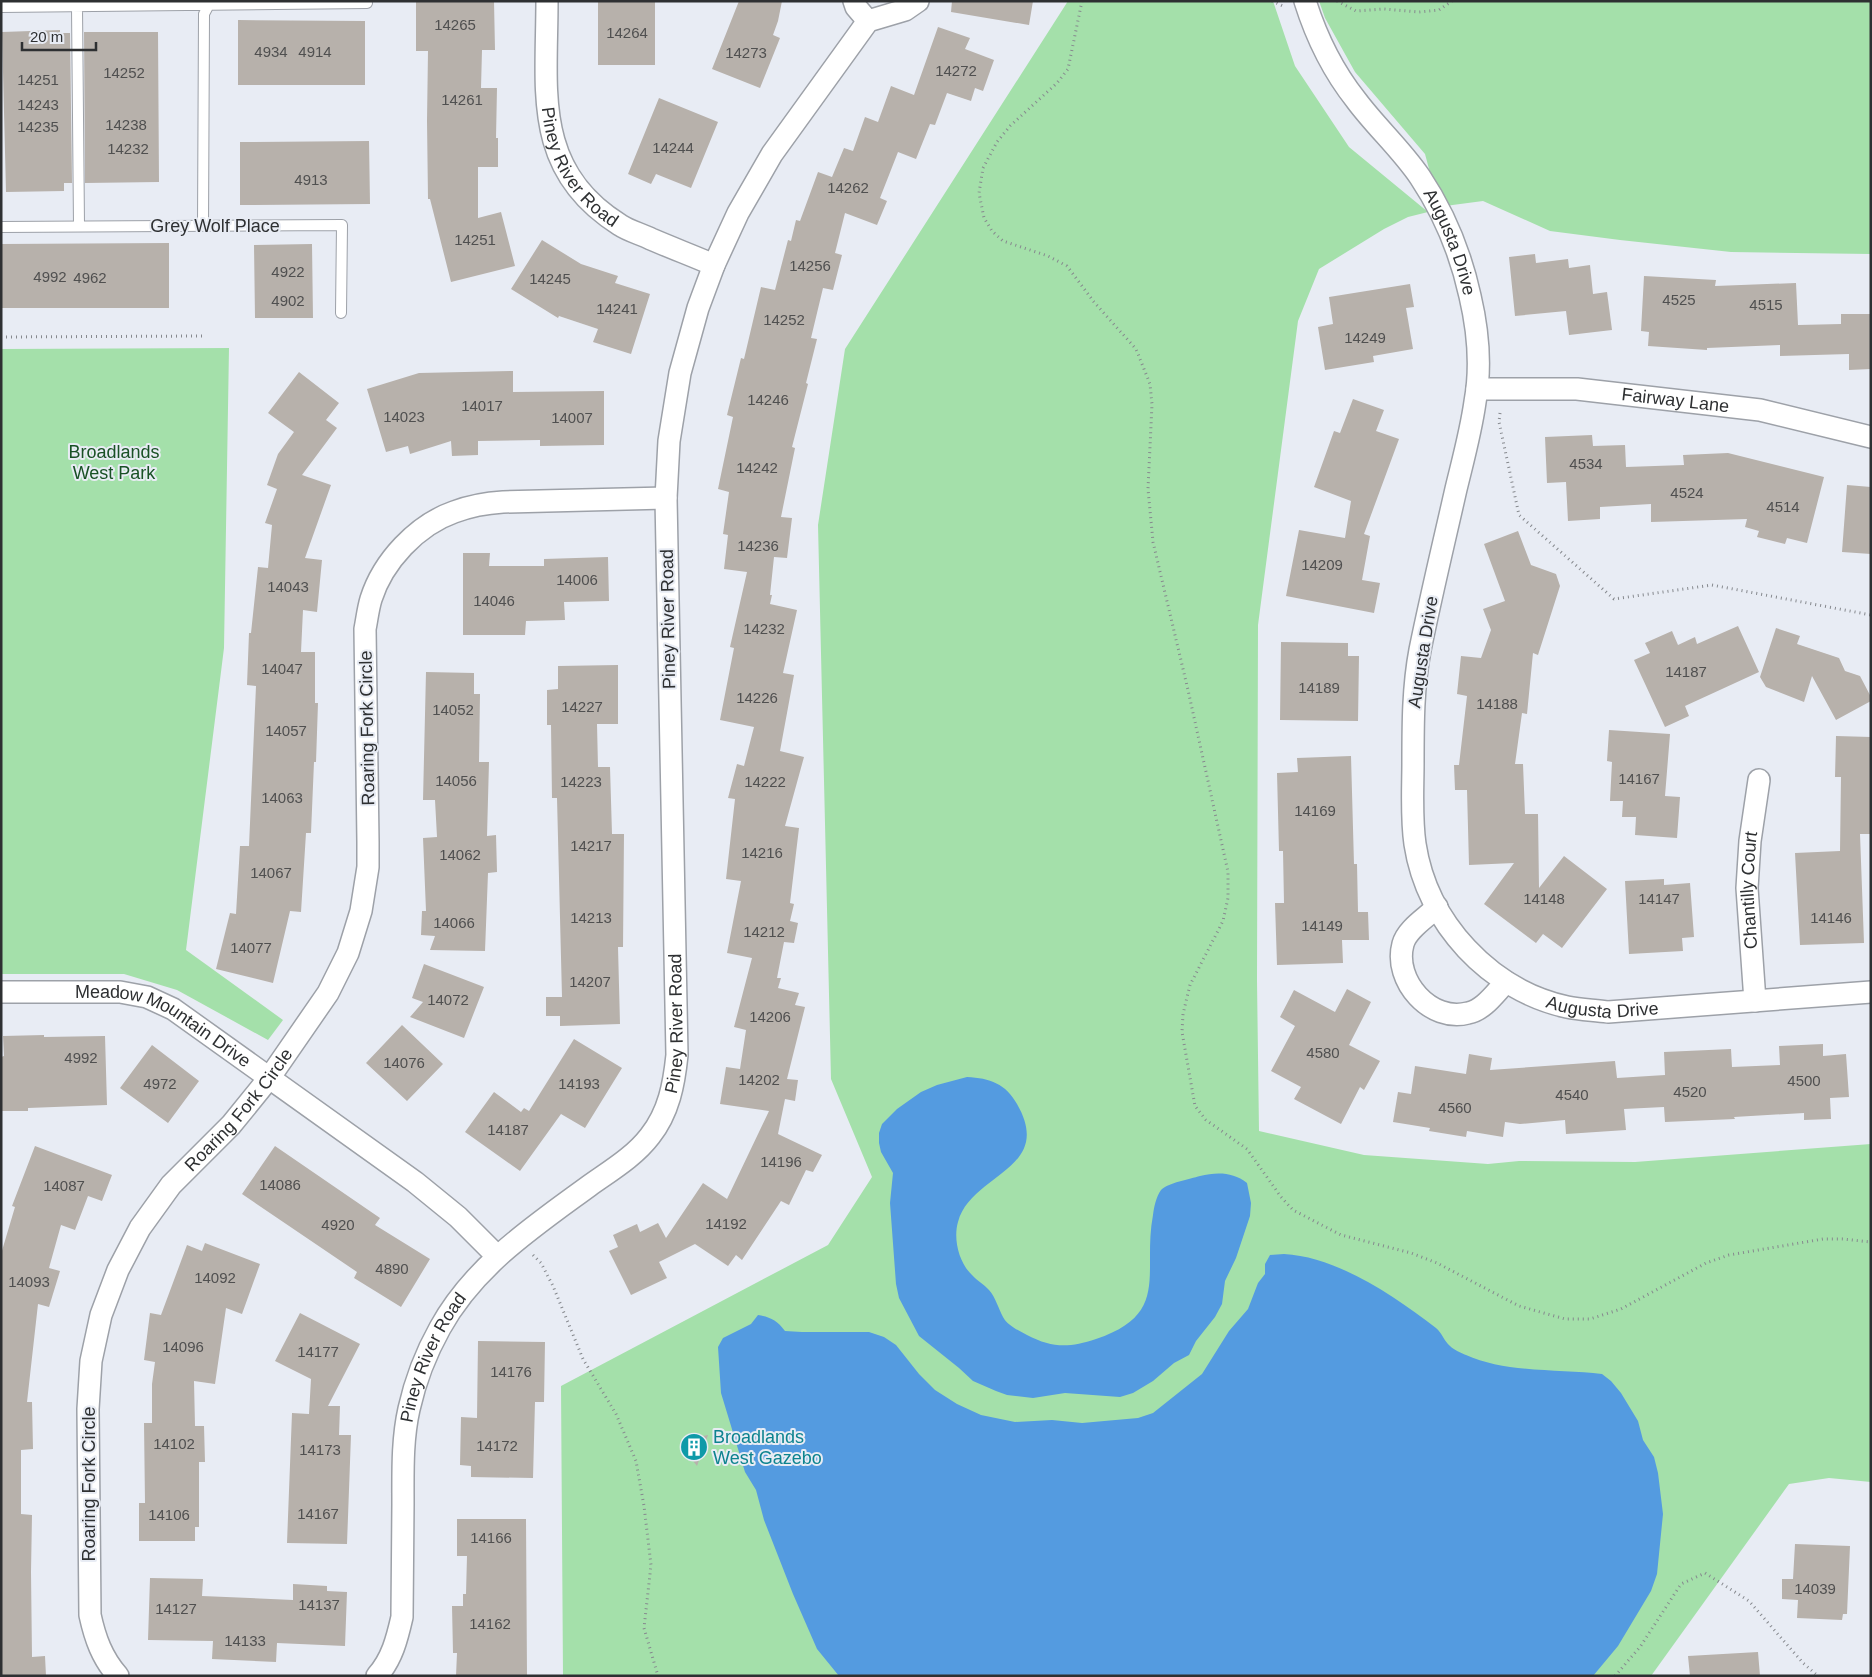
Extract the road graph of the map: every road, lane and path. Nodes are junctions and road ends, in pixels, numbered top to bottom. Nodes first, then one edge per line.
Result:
1 (547, 1) edge
2 (854, 1) edge
3 (918, 1) edge
4 (1082, 1) edge
5 (1305, 1) edge
6 (1337, 1) edge
7 (1452, 1) edge
8 (210, 3) edge
9 (367, 3) dead end
10 (77, 7) junction
11 (1, 8) edge
12 (868, 21) junction
13 (79, 226) junction
14 (203, 226) junction
15 (1, 227) edge
16 (714, 265) junction
17 (342, 313) dead end
18 (202, 336) dead end
19 (1, 337) edge
20 (1477, 389) junction
21 (1502, 389) junction
22 (1871, 438) edge
23 (666, 498) junction
24 (1871, 616) edge
25 (1759, 780) dead end
26 (1436, 908) junction
27 (1506, 982) junction
28 (1, 992) edge
29 (1871, 992) edge
30 (1755, 1001) junction
31 (270, 1077) junction
32 (517, 1240) junction
33 (1871, 1242) edge
34 (497, 1256) junction
35 (118, 1676) edge
36 (377, 1676) edge
37 (658, 1676) edge
38 (1615, 1676) edge
39 (1818, 1676) edge

1 - 16 street, Piney River Road
2 - 12 street
3 - 12 street
4 - 33 path
5 - 20 street, Augusta Drive
6 - 7 path
8 - 9 lane
8 - 10 lane
8 - 14 lane
10 - 11 lane
10 - 13 lane
12 - 16 street, Piney River Road
13 - 14 lane, Grey Wolf Place
13 - 15 lane, Grey Wolf Place
14 - 17 lane, Grey Wolf Place
16 - 23 street, Piney River Road
18 - 19 path
20 - 21 street, Fairway Lane
20 - 26 street, Augusta Drive
21 - 22 street, Fairway Lane
21 - 24 path
23 - 31 street, Roaring Fork Circle
23 - 32 street, Piney River Road
25 - 30 street, Chantilly Court
26 - 27 street, Augusta Drive
26 - 27 street
27 - 30 street, Augusta Drive
28 - 31 street, Meadow Mountain Drive
29 - 30 street, Augusta Drive
31 - 34 street, Meadow Mountain Drive
31 - 35 street, Roaring Fork Circle
32 - 34 street, Piney River Road
32 - 37 path
34 - 36 street, Piney River Road
38 - 39 path

